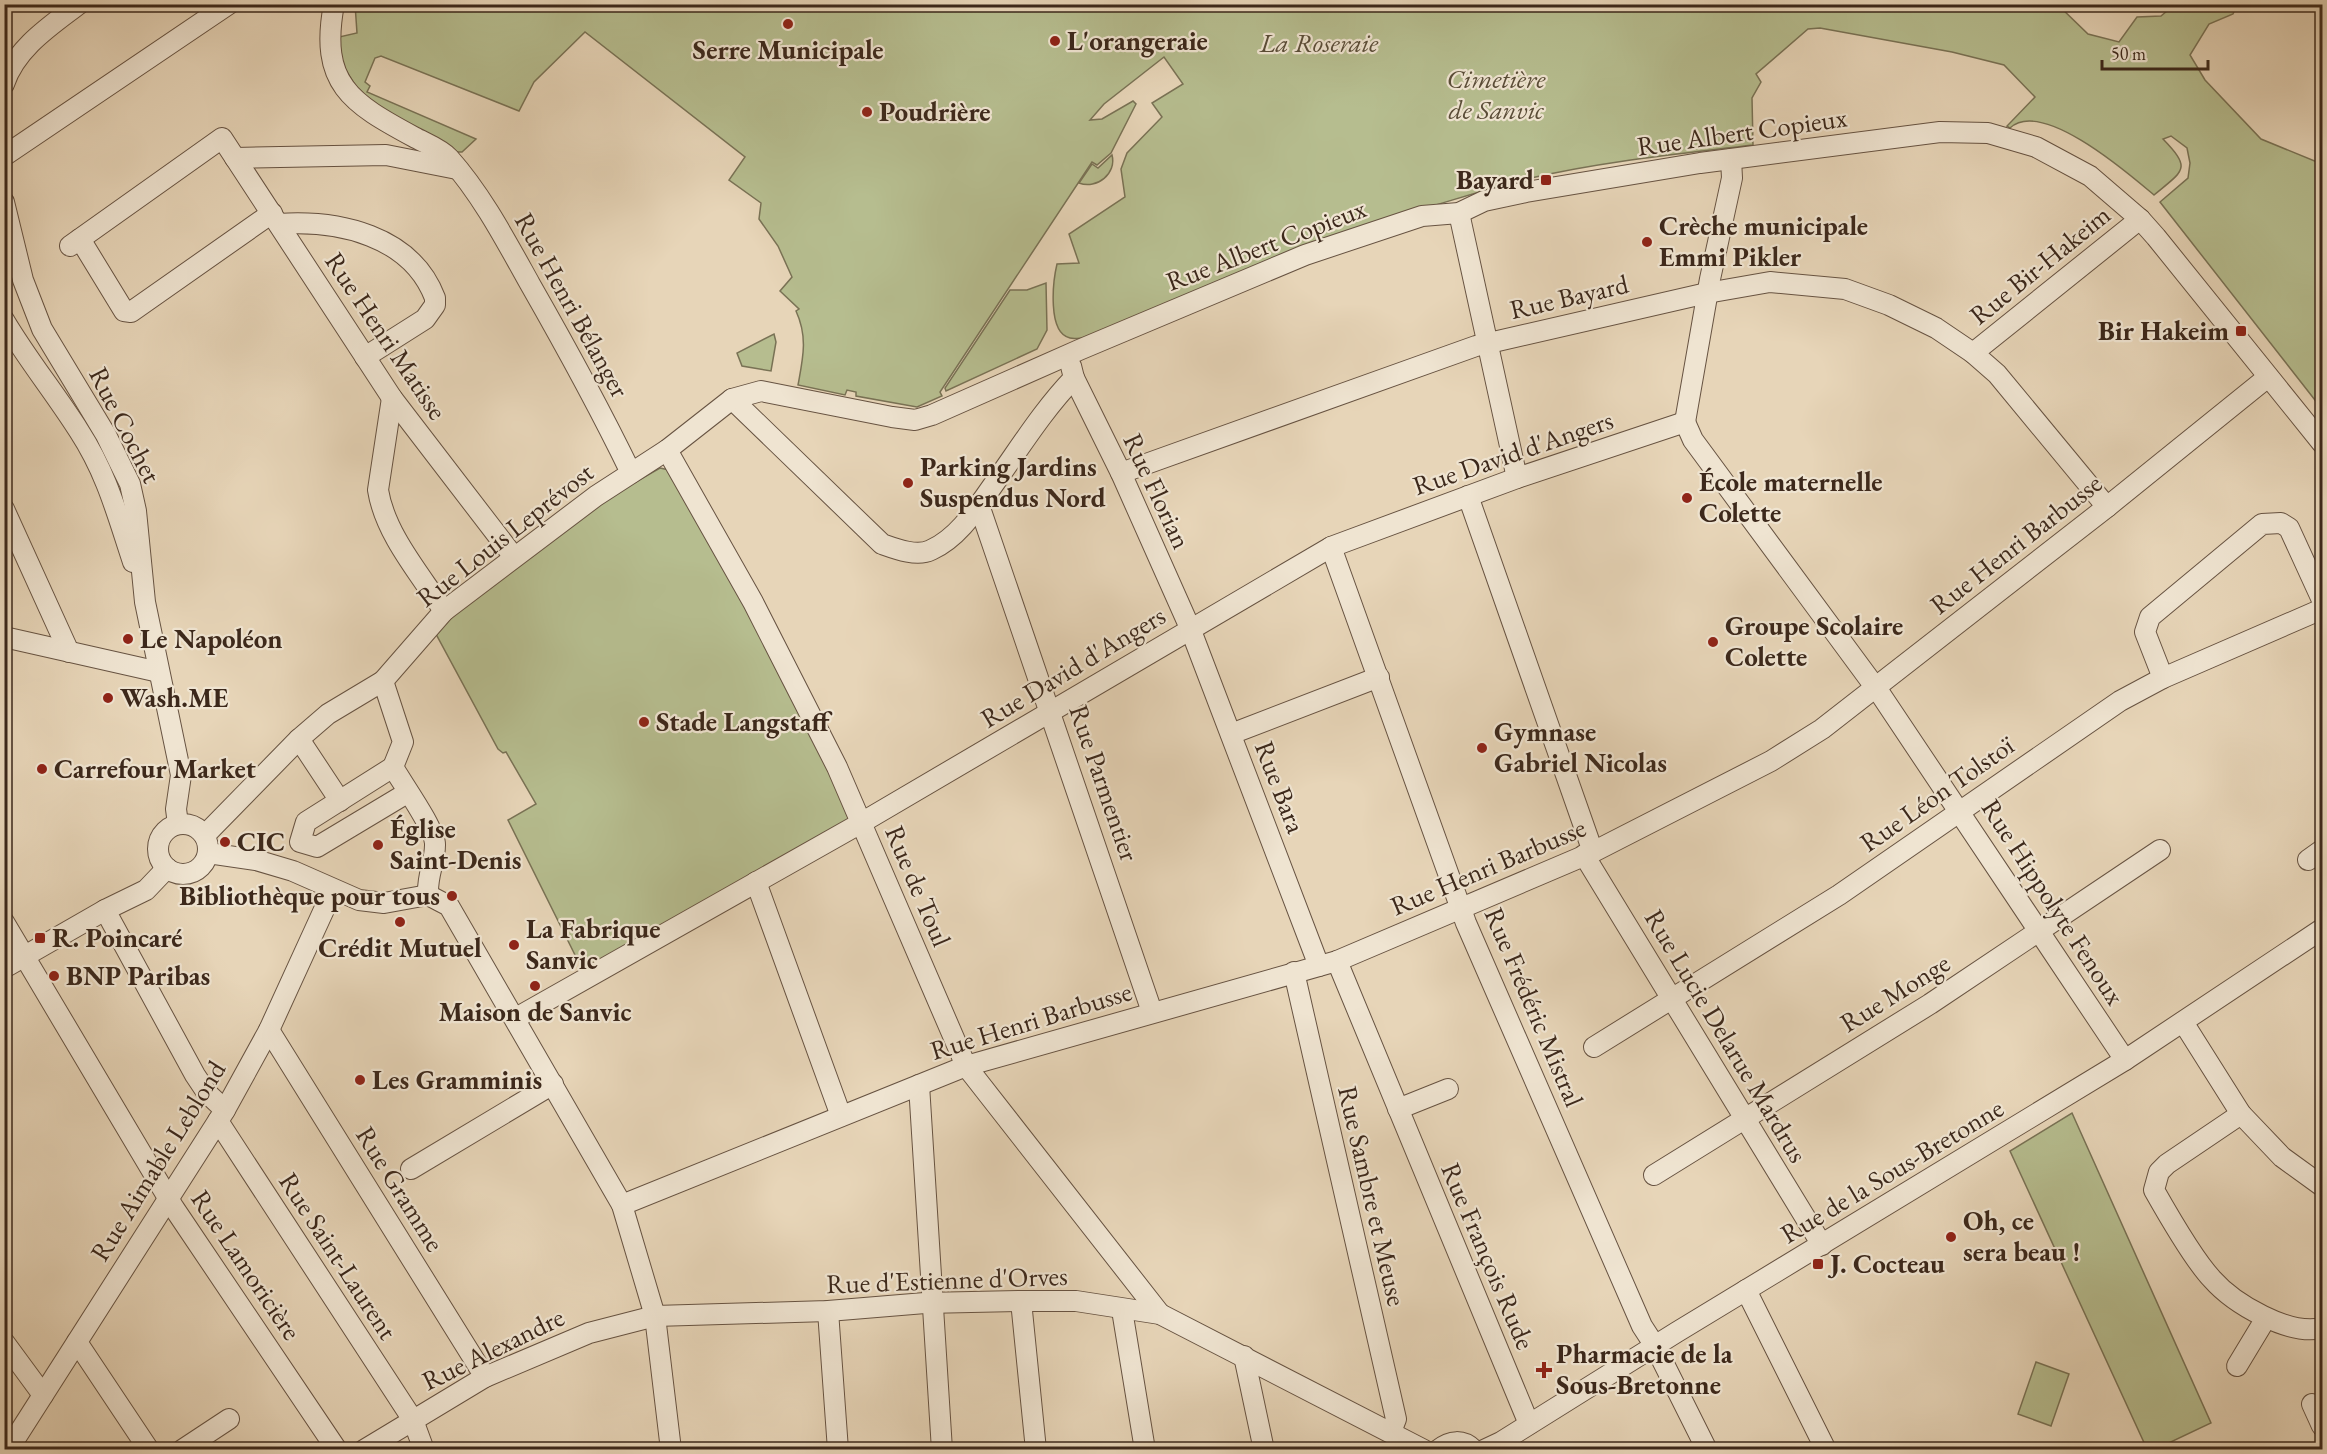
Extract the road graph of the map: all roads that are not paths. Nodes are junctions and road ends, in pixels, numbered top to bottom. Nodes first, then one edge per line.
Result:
1 (61, 4) edge
2 (78, 4) edge
3 (229, 4) edge
4 (334, 4) edge
5 (4, 65) edge
6 (4, 84) edge
7 (4, 156) edge
8 (235, 158) junction
9 (1731, 159) junction
10 (457, 169) junction
11 (4, 202) edge
12 (1459, 213) junction
13 (276, 219) junction
14 (2140, 219) junction
15 (1707, 293) junction
16 (4, 320) edge
17 (1487, 343) junction
18 (1973, 353) junction
19 (1067, 355) junction
20 (365, 357) junction
21 (2268, 377) junction
22 (1074, 378) junction
23 (392, 398) junction
24 (732, 399) junction
25 (1685, 422) junction
26 (2322, 443) edge
27 (667, 450) junction
28 (631, 473) junction
29 (1121, 473) junction
30 (1517, 478) junction
31 (1468, 496) junction
32 (979, 505) junction
33 (2107, 507) junction
34 (4, 509) edge
35 (1331, 547) junction
36 (514, 557) junction
37 (2322, 600) edge
38 (145, 602) junction
39 (2322, 609) edge
40 (444, 611) junction
41 (1190, 628) junction
42 (4, 637) edge
43 (69, 652) junction
44 (159, 672) junction
45 (1379, 677) junction
46 (2163, 678) junction
47 (383, 681) junction
48 (1875, 687) junction
49 (1051, 712) junction
50 (1231, 734) junction
51 (299, 739) junction
52 (393, 767) junction
53 (407, 793) junction
54 (340, 801) junction
55 (1960, 811) junction
56 (861, 823) junction
57 (178, 824) junction
58 (206, 844) junction
59 (2160, 850) dead end
60 (1588, 854) junction
61 (167, 868) junction
62 (756, 882) junction
63 (333, 890) junction
64 (429, 895) junction
65 (1463, 908) junction
66 (105, 910) junction
67 (4, 922) edge
68 (2322, 930) edge
69 (2040, 931) junction
70 (25, 957) junction
71 (1328, 964) junction
72 (4, 968) edge
73 (1294, 972) junction
74 (1671, 998) junction
75 (1152, 1012) junction
76 (516, 1018) junction
77 (2183, 1022) junction
78 (269, 1030) junction
79 (1594, 1047) dead end
80 (2125, 1060) junction
81 (966, 1066) junction
82 (554, 1084) junction
83 (919, 1085) junction
84 (1448, 1089) dead end
85 (1398, 1108) junction
86 (2241, 1114) junction
87 (222, 1116) junction
88 (842, 1116) junction
89 (1745, 1118) junction
90 (411, 1169) dead end
91 (1654, 1175) dead end
92 (2322, 1186) edge
93 (168, 1198) junction
94 (622, 1204) junction
95 (1822, 1245) junction
96 (1746, 1290) junction
97 (1021, 1301) junction
98 (934, 1303) junction
99 (1122, 1310) junction
100 (828, 1311) junction
101 (1160, 1314) junction
102 (655, 1316) junction
103 (2266, 1318) junction
104 (2322, 1328) edge
105 (4, 1342) edge
106 (77, 1342) junction
107 (1655, 1346) junction
108 (1244, 1356) junction
109 (2236, 1366) dead end
110 (485, 1377) junction
111 (43, 1395) junction
112 (2312, 1404) dead end
113 (229, 1419) dead end
114 (412, 1420) junction
115 (1529, 1424) junction
116 (2322, 1426) edge
117 (1392, 1432) junction
118 (9, 1449) edge
119 (149, 1449) edge
120 (182, 1449) edge
121 (337, 1449) edge
122 (364, 1449) edge
123 (424, 1449) edge
124 (671, 1449) edge
125 (838, 1449) edge
126 (942, 1449) edge
127 (1036, 1449) edge
128 (1144, 1449) edge
129 (1264, 1449) edge
130 (1424, 1449) edge
131 (1438, 1449) edge
132 (1474, 1449) edge
133 (1484, 1449) edge
134 (1707, 1449) edge
135 (1826, 1449) edge

1 - 5 street
2 - 6 street
3 - 7 street
4 - 10 street, Rue Henri Bélanger
8 - 10 street
8 - 13 street, Rue Henri Matisse
8 - 13 street, Rue Henri Matisse
9 - 12 street, Rue Albert Copieux
9 - 14 street, Rue Albert Copieux
9 - 15 street
10 - 28 street, Rue Henri Bélanger
11 - 38 street, Rue Cochet
12 - 17 street
12 - 19 street, Rue Albert Copieux
13 - 20 street, Rue Henri Matisse
13 - 20 street
14 - 18 street, Rue Bir-Hakeim
14 - 21 street, Rue Albert Copieux
15 - 17 street, Rue Bayard
15 - 18 street, Rue Bayard
15 - 25 street
16 - 38 street
17 - 29 street, Rue Bayard
17 - 30 street
18 - 33 street, Rue Bayard
19 - 22 street
19 - 24 street, Rue Albert Copieux
20 - 23 street, Rue Henri Matisse
21 - 26 street, Rue Albert Copieux
21 - 33 street, Rue Henri Barbusse
22 - 29 street, Rue Florian
22 - 32 street
23 - 36 street, Rue Henri Matisse
23 - 40 street
24 - 27 street, Rue Albert Copieux
24 - 32 street
25 - 30 street, Rue David d'Angers
25 - 48 street, Rue Hippolyte Fenoux
27 - 28 street, Rue Albert Copieux
27 - 56 street, Rue de Toul
28 - 36 street, Rue Louis Leprévost
29 - 41 street, Rue Florian
30 - 31 street, Rue David d'Angers
31 - 35 street, Rue David d'Angers
31 - 60 street, Rue Lucie Delarue Mardrus
32 - 49 street, Rue Parmentier
33 - 48 street, Rue Henri Barbusse
34 - 43 street
35 - 41 street, Rue David d'Angers
35 - 45 street, Rue Frédéric Mistral
36 - 40 street, Rue Louis Leprévost
37 - 46 street
38 - 44 street, Rue Cochet
39 - 46 street, Rue Léon Tolstoï
40 - 47 street, Rue Louis Leprévost
41 - 49 street, Rue David d'Angers
41 - 50 street, Rue Bara
42 - 43 street
43 - 44 street
44 - 57 street, Rue Cochet
45 - 50 street
45 - 65 street, Rue Frédéric Mistral
46 - 55 street, Rue Léon Tolstoï
47 - 51 street, Rue Louis Leprévost
47 - 52 street
48 - 55 street, Rue Hippolyte Fenoux
48 - 60 street, Rue Henri Barbusse
49 - 56 street, Rue David d'Angers
49 - 75 street, Rue Parmentier
50 - 71 street, Rue Bara
51 - 54 street
51 - 58 street, Rue Louis Leprévost
52 - 53 street
52 - 54 street
53 - 54 street
53 - 64 street
55 - 69 street, Rue Hippolyte Fenoux
55 - 74 street, Rue Léon Tolstoï
56 - 62 street, Rue David d'Angers
56 - 81 street, Rue de Toul
57 - 58 street
57 - 61 street
58 - 61 street
58 - 63 street
59 - 69 street, Rue Monge
60 - 65 street, Rue Henri Barbusse
60 - 74 street, Rue Lucie Delarue Mardrus
61 - 66 street
62 - 76 street, Rue David d'Angers
62 - 88 street
63 - 64 street
63 - 78 street, Rue Aimable Leblond
64 - 76 street
65 - 71 street, Rue Henri Barbusse
65 - 107 street, Rue Frédéric Mistral
66 - 70 street
66 - 87 street, Rue Saint-Laurent
67 - 70 street, Rue Lamoricière
68 - 77 street, Rue de la Sous-Bretonne
69 - 80 street, Rue Hippolyte Fenoux
69 - 89 street, Rue Monge
70 - 72 street
70 - 93 street, Rue Lamoricière
71 - 73 street, Rue Henri Barbusse
71 - 85 street, Rue François Rude
73 - 75 street, Rue Henri Barbusse
73 - 117 street, Rue Sambre et Meuse
74 - 79 street, Rue Léon Tolstoï
74 - 89 street, Rue Lucie Delarue Mardrus
75 - 81 street, Rue Henri Barbusse
76 - 82 street
77 - 80 street, Rue de la Sous-Bretonne
77 - 86 street
78 - 87 street, Rue Aimable Leblond
78 - 110 street, Rue Gramme
80 - 95 street, Rue de la Sous-Bretonne
81 - 83 street, Rue Henri Barbusse
81 - 101 street, Rue de Toul
82 - 90 street
82 - 94 street
83 - 88 street, Rue Henri Barbusse
83 - 98 street
84 - 85 street
85 - 115 street, Rue François Rude
86 - 92 street
86 - 103 street
87 - 93 street, Rue Aimable Leblond
87 - 114 street, Rue Saint-Laurent
88 - 94 street, Rue Henri Barbusse
89 - 91 street, Rue Monge
89 - 95 street, Rue Lucie Delarue Mardrus
93 - 106 street, Rue Aimable Leblond
93 - 121 street, Rue Lamoricière
94 - 102 street
95 - 96 street, Rue de la Sous-Bretonne
96 - 107 street, Rue de la Sous-Bretonne
96 - 135 street
97 - 98 street, Rue d'Estienne d'Orves
97 - 99 street, Rue d'Estienne d'Orves
97 - 127 street
98 - 100 street, Rue d'Estienne d'Orves
98 - 126 street
99 - 101 street, Rue d'Estienne d'Orves
99 - 128 street
100 - 102 street, Rue d'Estienne d'Orves
100 - 125 street
101 - 108 street, Rue d'Estienne d'Orves
102 - 110 street, Rue Alexandre
102 - 124 street
103 - 104 street
103 - 109 street
105 - 111 street
106 - 111 street, Rue Aimable Leblond
106 - 119 street
107 - 115 street, Rue de la Sous-Bretonne
107 - 134 street, Rue Frédéric Mistral
108 - 117 street, Rue d'Estienne d'Orves
108 - 129 street
110 - 114 street, Rue Alexandre
111 - 118 street, Rue Aimable Leblond
112 - 116 street
113 - 120 street
114 - 122 street, Rue Alexandre
114 - 123 street, Rue Saint-Laurent
115 - 133 street, Rue de la Sous-Bretonne
117 - 130 street, Rue d'Estienne d'Orves
131 - 132 street

